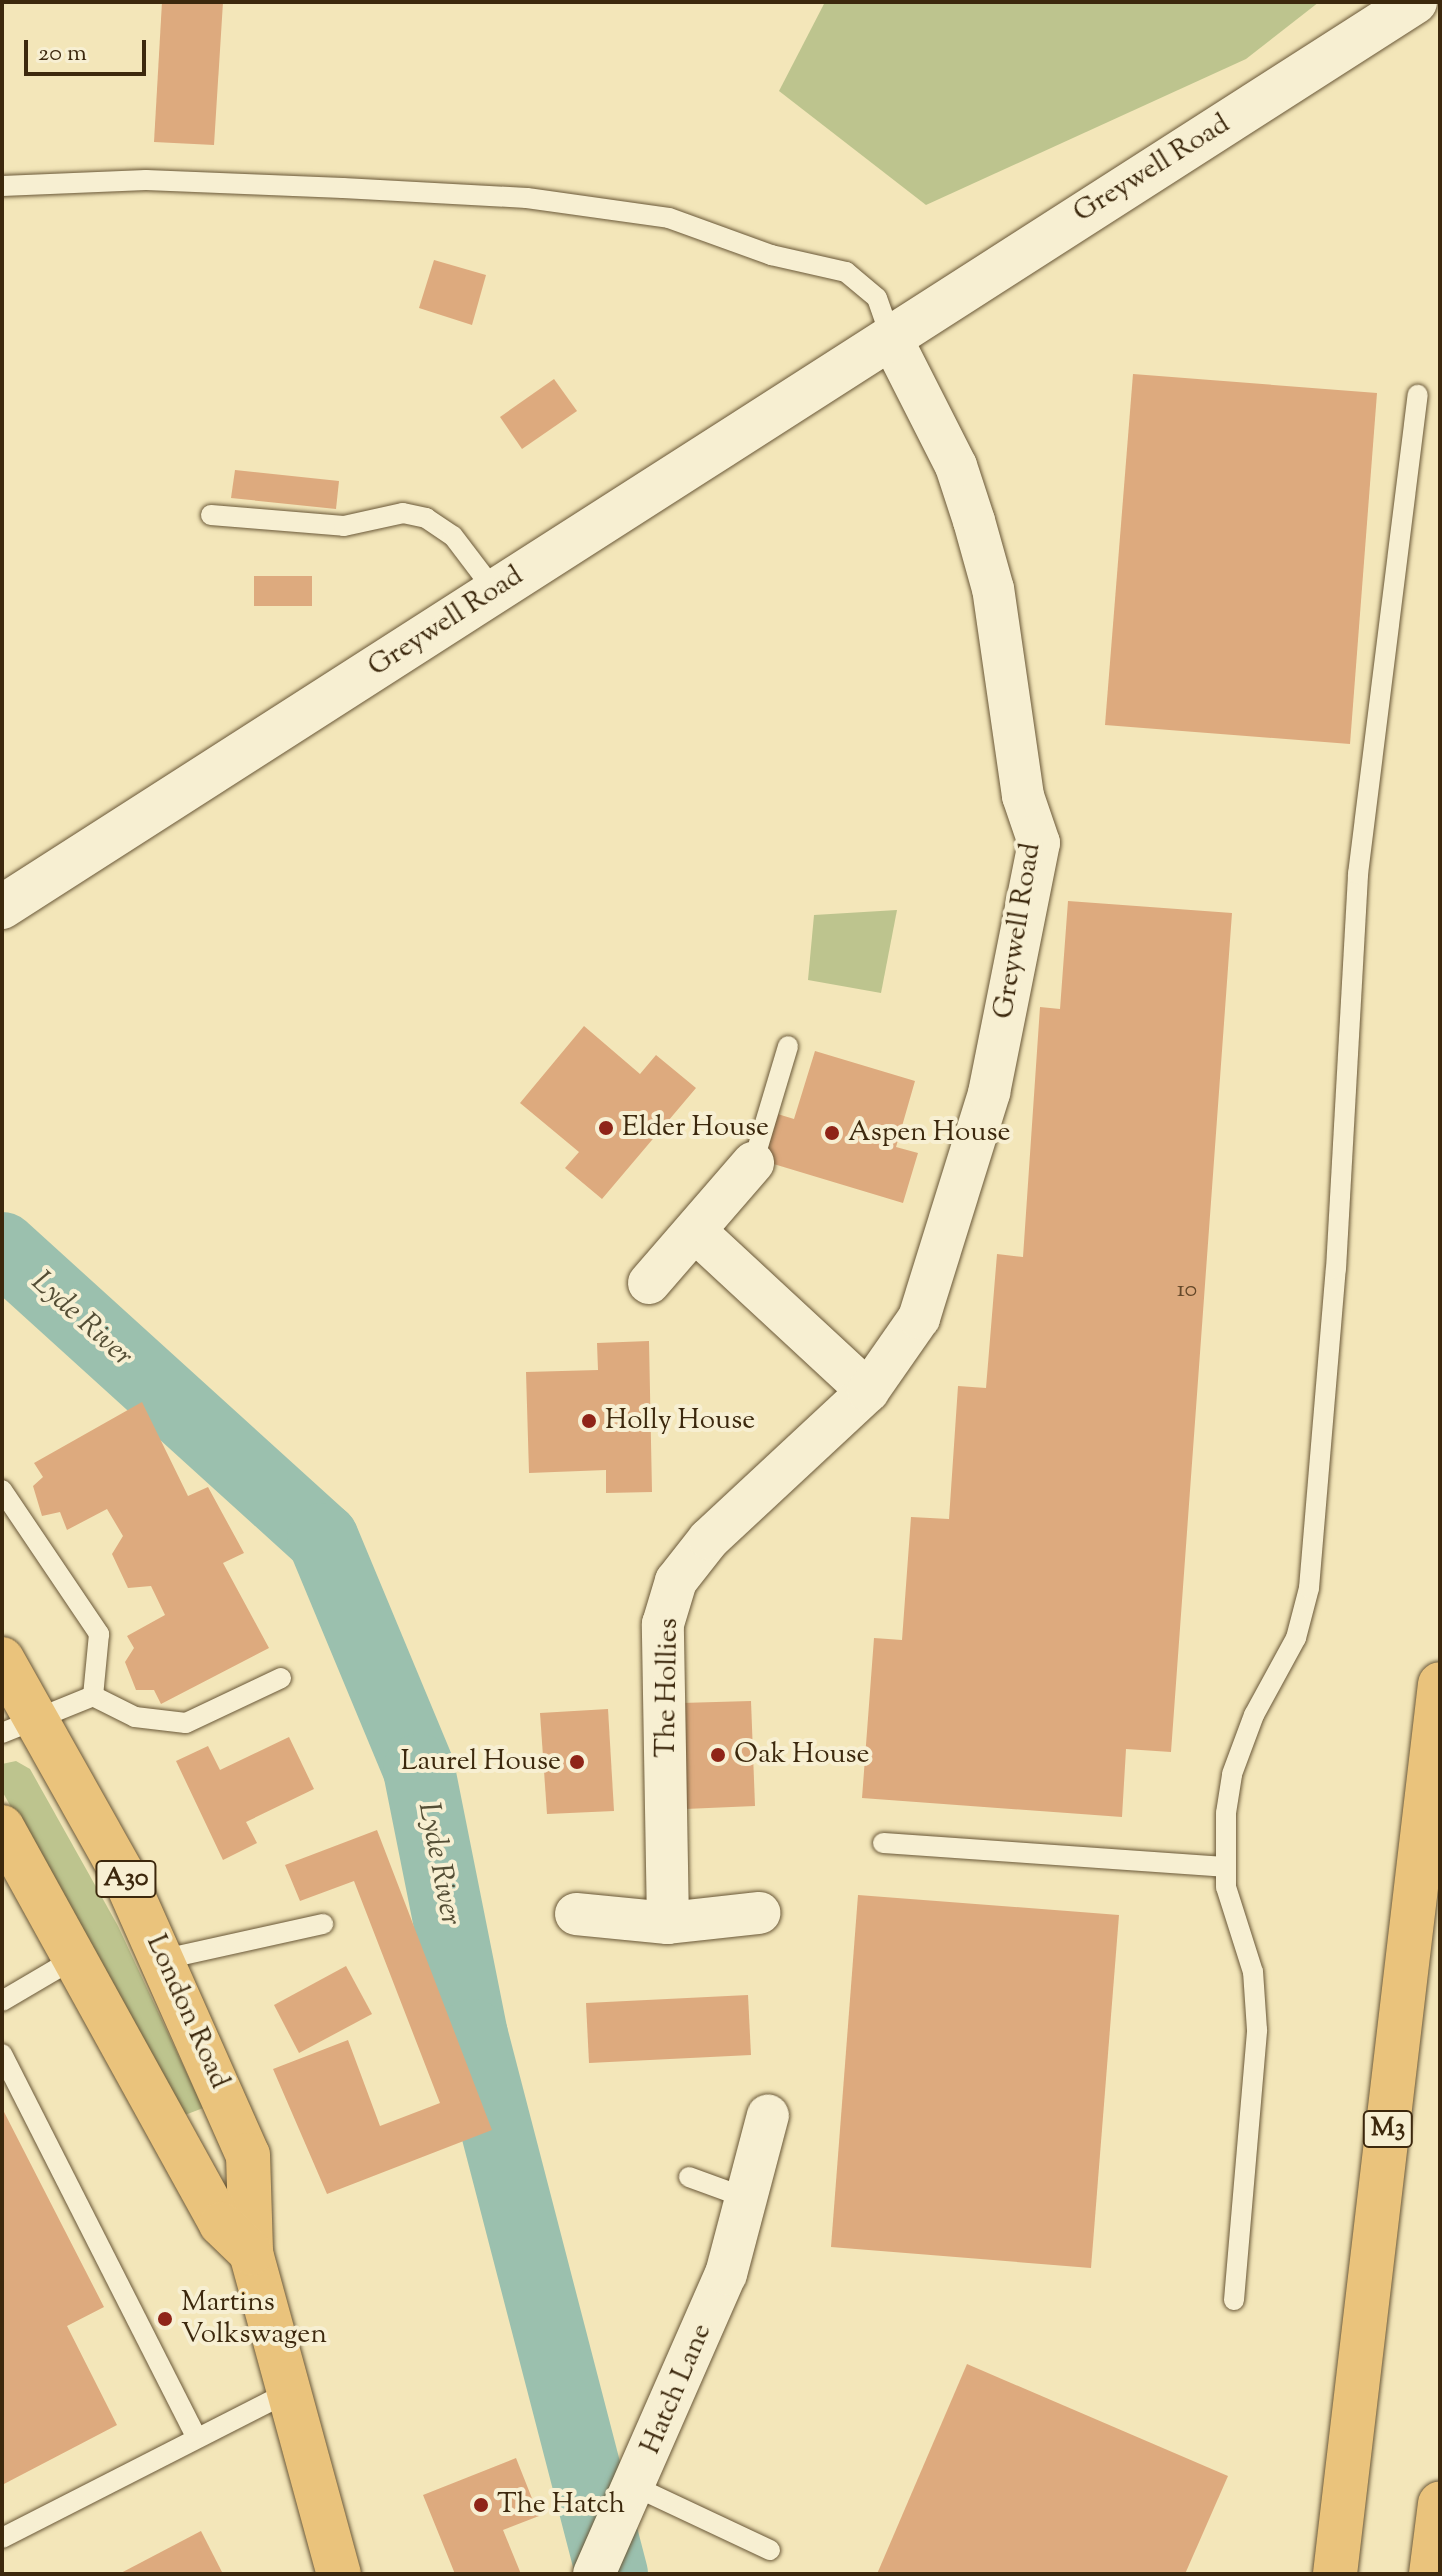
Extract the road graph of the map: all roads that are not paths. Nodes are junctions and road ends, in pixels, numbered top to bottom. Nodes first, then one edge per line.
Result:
1 (1415, 2) edge
2 (2, 186) edge
3 (891, 338) junction
4 (1418, 395) dead end
5 (211, 515) dead end
6 (494, 590) junction
7 (2, 907) edge
8 (788, 1046) dead end
9 (753, 1163) joint
10 (696, 1232) junction
11 (649, 1283) dead end
12 (906, 1343) joint
13 (868, 1391) junction
14 (2, 1490) edge
15 (2, 1659) edge
16 (281, 1678) dead end
17 (1440, 1684) edge
18 (93, 1696) junction
19 (20, 1724) edge
20 (2, 1827) edge
21 (883, 1843) dead end
22 (1225, 1867) junction
23 (759, 1913) dead end
24 (576, 1914) dead end
25 (668, 1923) junction
26 (323, 1924) dead end
27 (77, 1957) junction
28 (164, 1959) junction
29 (2, 2001) edge
30 (2, 2054) edge
31 (768, 2115) dead end
32 (689, 2177) dead end
33 (749, 2199) junction
34 (251, 2253) junction
35 (1234, 2300) dead end
36 (291, 2391) junction
37 (195, 2435) junction
38 (636, 2487) junction
39 (1440, 2504) edge
40 (2, 2538) edge
41 (770, 2550) dead end
42 (339, 2574) edge
43 (594, 2574) edge
44 (1335, 2574) edge
45 (1431, 2574) edge

1 - 3 street, Greywell Road
2 - 3 lane
3 - 6 street, Greywell Road
3 - 12 street, Greywell Road
4 - 22 lane
5 - 6 lane
6 - 7 street, Greywell Road
8 - 9 lane
9 - 10 street
10 - 11 street
10 - 13 street
12 - 13 street, The Hollies
13 - 25 street, The Hollies
14 - 18 lane
15 - 19 main road, London Road / A30
16 - 18 lane
17 - 44 main road, M3
18 - 19 lane
19 - 28 main road, London Road / A30
20 - 27 main road, London Road / A30
21 - 22 lane
22 - 35 lane
23 - 25 street
24 - 25 street
26 - 28 lane
27 - 29 lane
27 - 34 main road, London Road / A30
28 - 34 main road, London Road / A30
30 - 37 lane
31 - 33 street, Hatch Lane
32 - 33 lane
33 - 38 street, Hatch Lane
34 - 36 main road, London Road / A30
36 - 37 lane
36 - 42 main road, London Road / A30
37 - 40 lane
38 - 41 lane
38 - 43 street, Hatch Lane
39 - 45 main road

